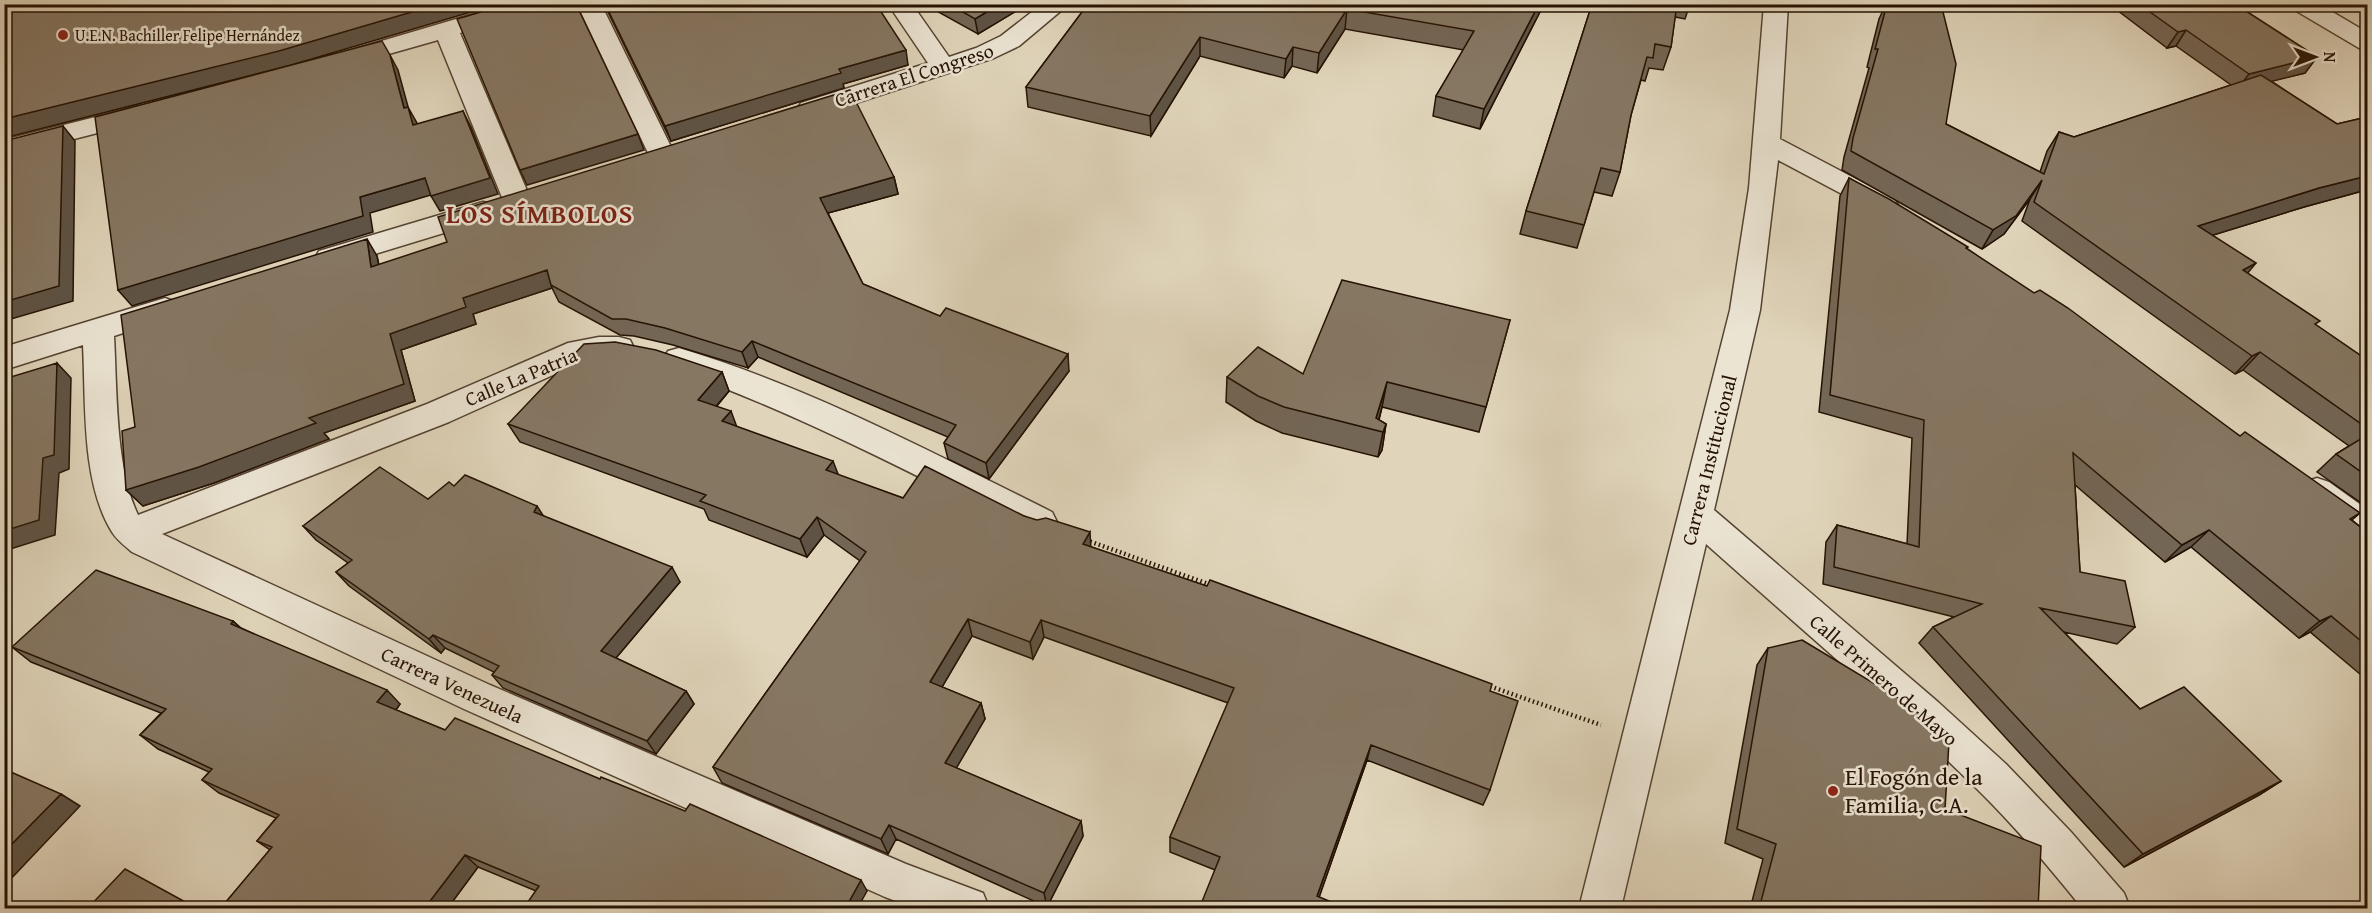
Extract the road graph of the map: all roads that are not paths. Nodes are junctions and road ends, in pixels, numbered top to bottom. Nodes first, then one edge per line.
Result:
1 (534, 4) edge
2 (589, 4) edge
3 (900, 4) edge
4 (1057, 4) edge
5 (1776, 4) edge
6 (2301, 4) edge
7 (446, 30) junction
8 (2367, 43) edge
9 (320, 66) edge
10 (944, 68) junction
11 (159, 108) edge
12 (788, 116) edge
13 (1766, 143) junction
14 (4, 149) edge
15 (662, 155) edge
16 (1909, 220) edge
17 (305, 266) edge
18 (194, 300) edge
19 (98, 330) junction
20 (4, 359) edge
21 (2295, 476) edge
22 (1696, 515) junction
23 (1040, 522) edge
24 (2367, 529) edge
25 (133, 531) junction
26 (968, 909) edge
27 (1600, 909) edge
28 (2109, 909) edge

1 - 7 street
2 - 15 street
3 - 10 street
4 - 10 street, Carrera El Congreso
5 - 13 street, Carrera Institucional
6 - 8 street
7 - 9 street
7 - 17 street
10 - 12 street, Carrera El Congreso
11 - 14 street
13 - 16 street
13 - 22 street, Carrera Institucional
18 - 19 street
19 - 20 street
19 - 25 street, Carrera Venezuela
21 - 24 street
22 - 27 street, Carrera Institucional
22 - 28 street, Calle Primero de Mayo
23 - 25 street, Calle La Patria
25 - 26 street, Carrera Venezuela

